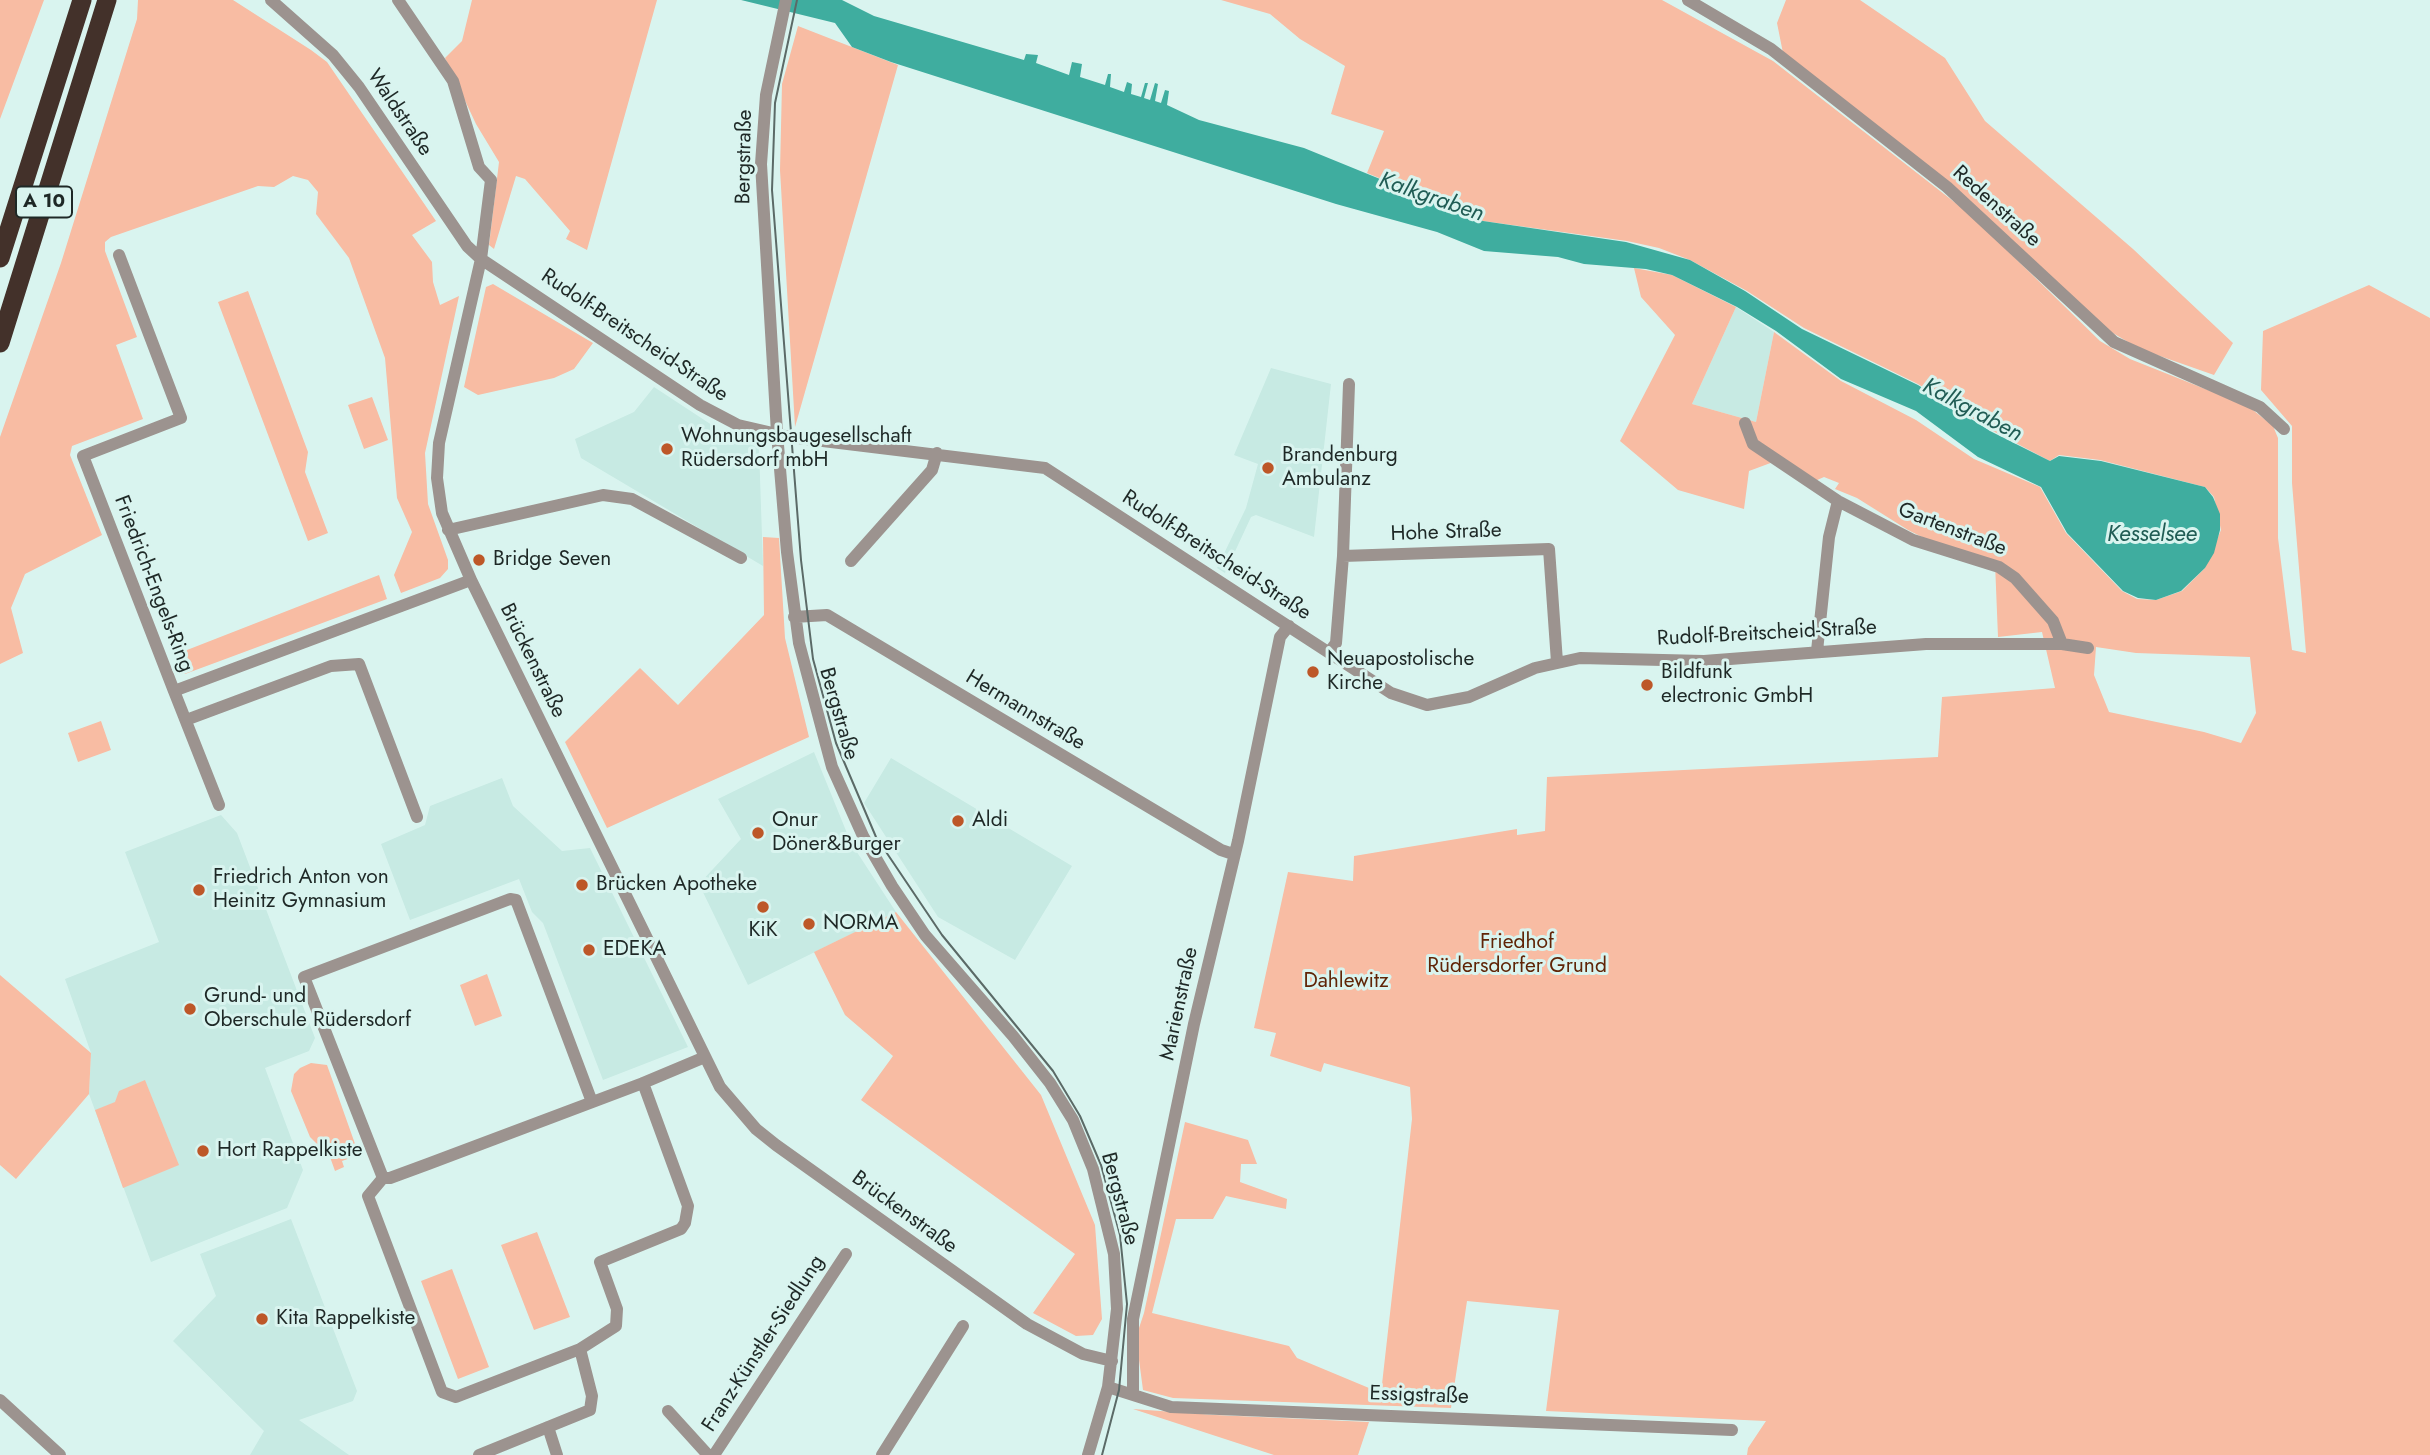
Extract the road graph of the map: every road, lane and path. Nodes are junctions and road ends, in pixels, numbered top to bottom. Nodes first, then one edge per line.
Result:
1 (82, 0) edge
2 (107, 0) edge
3 (271, 0) edge
4 (398, 0) edge
5 (786, 0) edge
6 (1689, 0) edge
7 (119, 255) dead end
8 (0, 258) edge
9 (481, 259) junction
10 (0, 343) edge
11 (1349, 384) dead end
12 (1745, 423) dead end
13 (2284, 429) dead end
14 (777, 433) junction
15 (937, 453) junction
16 (1838, 501) junction
17 (447, 530) junction
18 (1343, 556) junction
19 (741, 558) dead end
20 (850, 561) dead end
21 (471, 580) junction
22 (794, 617) junction
23 (1289, 626) junction
24 (2062, 644) junction
25 (2088, 648) dead end
26 (1817, 651) junction
27 (1330, 652) junction
28 (1557, 662) junction
29 (174, 691) junction
30 (186, 720) junction
31 (219, 806) dead end
32 (417, 817) dead end
33 (1233, 853) junction
34 (705, 1057) junction
35 (643, 1083) junction
36 (592, 1102) junction
37 (383, 1178) junction
38 (846, 1254) dead end
39 (963, 1326) dead end
40 (580, 1349) junction
41 (1112, 1361) junction
42 (1108, 1387) junction
43 (1133, 1395) junction
44 (0, 1400) edge
45 (668, 1411) dead end
46 (548, 1427) junction
47 (1732, 1430) dead end
48 (60, 1455) edge
49 (479, 1455) edge
50 (557, 1455) edge
51 (708, 1455) edge
52 (714, 1455) edge
53 (882, 1455) edge
54 (1088, 1455) edge

1 - 8 highway, A 10
2 - 10 highway, A 10
3 - 9 street, Waldstraße
4 - 9 street, Brückenstraße
5 - 14 street, Bergstraße
6 - 13 street, Redenstraße
7 - 29 street, Friedrich-Engels-Ring
9 - 14 street, Rudolf-Breitscheid-Straße
9 - 17 street, Brückenstraße
11 - 18 street
12 - 16 street, Gartenstraße
14 - 15 street, Rudolf-Breitscheid-Straße
14 - 22 street, Bergstraße
15 - 20 street
15 - 23 street, Rudolf-Breitscheid-Straße
16 - 24 street, Gartenstraße
16 - 26 street
17 - 19 street
17 - 21 street, Brückenstraße
18 - 27 street
18 - 28 street, Hohe Straße
21 - 29 street, Friedrich-Engels-Ring
21 - 34 street, Brückenstraße
22 - 33 street, Hermannstraße
22 - 41 street, Bergstraße
23 - 27 street, Rudolf-Breitscheid-Straße
23 - 33 street, Marienstraße
24 - 25 street, Rudolf-Breitscheid-Straße
24 - 26 street, Rudolf-Breitscheid-Straße
26 - 28 street, Rudolf-Breitscheid-Straße
27 - 28 street, Rudolf-Breitscheid-Straße
29 - 30 street
30 - 31 street
30 - 32 street
33 - 43 street, Marienstraße
34 - 35 street
34 - 41 street, Brückenstraße
35 - 36 street
35 - 40 street
36 - 37 street
36 - 37 street
37 - 40 street
38 - 52 street, Franz-Künstler-Siedlung
39 - 53 street
40 - 46 street
41 - 42 street
42 - 43 street, Essigstraße
42 - 54 street
43 - 47 street, Essigstraße
44 - 48 street
45 - 51 street, Franz-Künstler-Siedlung
46 - 49 street
46 - 50 street

